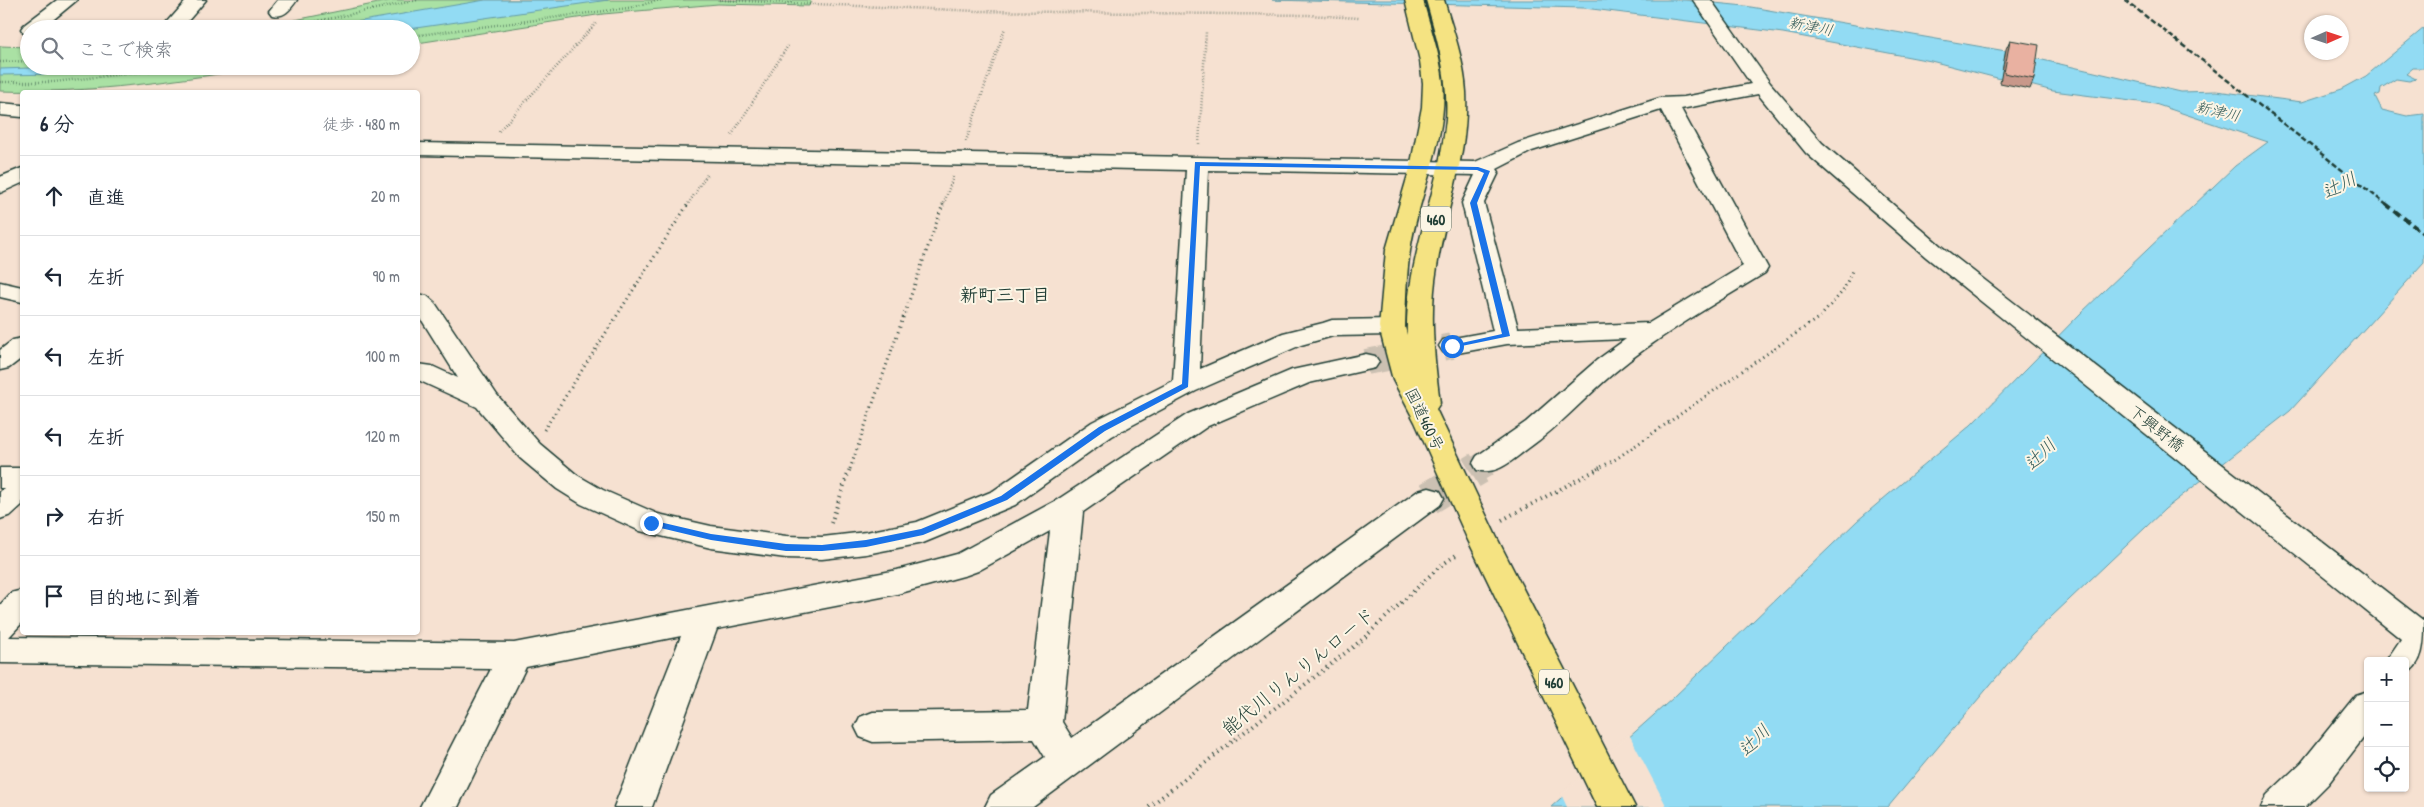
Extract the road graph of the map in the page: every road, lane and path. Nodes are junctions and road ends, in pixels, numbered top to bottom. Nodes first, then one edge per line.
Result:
1 (68, 0) edge
2 (197, 0) edge
3 (418, 0) edge
4 (661, 0) edge
5 (719, 0) edge
6 (1702, 0) edge
7 (1427, 9) edge
8 (1359, 18) dead end
9 (41, 20) edge
10 (179, 20) edge
11 (324, 20) edge
12 (597, 22) dead end
13 (1005, 28) dead end
14 (1206, 32) dead end
15 (420, 35) edge
16 (789, 44) dead end
17 (20, 61) edge
18 (0, 62) edge
19 (116, 75) edge
20 (0, 82) edge
21 (1763, 88) junction
22 (1666, 102) junction
23 (0, 109) edge
24 (20, 111) edge
25 (420, 150) edge
26 (482, 151) junction
27 (720, 155) junction
28 (960, 159) junction
29 (1197, 164) junction
30 (1421, 168) junction
31 (1448, 168) junction
32 (1478, 168) junction
33 (0, 169) edge
34 (20, 170) edge
35 (20, 176) edge
36 (0, 186) edge
37 (1852, 271) dead end
38 (0, 289) edge
39 (20, 294) edge
40 (420, 303) edge
41 (1392, 327) junction
42 (1655, 330) junction
43 (1507, 336) junction
44 (1452, 346) tunnel mouth
45 (20, 347) edge
46 (0, 362) edge
47 (1366, 362) tunnel mouth
48 (420, 372) edge
49 (1186, 385) junction
50 (488, 401) junction
51 (1429, 422) junction
52 (530, 451) junction
53 (1487, 463) tunnel mouth
54 (0, 478) edge
55 (20, 478) edge
56 (20, 491) edge
57 (1429, 498) tunnel mouth
58 (1068, 507) junction
59 (0, 508) edge
60 (822, 548) junction
61 (1478, 549) junction
62 (20, 604) edge
63 (705, 618) junction
64 (0, 627) edge
65 (2418, 643) edge
66 (0, 650) edge
67 (514, 656) junction
68 (2364, 711) edge
69 (1044, 724) junction
70 (873, 727) dead end
71 (1067, 761) junction
72 (439, 807) edge
73 (633, 807) edge
74 (1004, 807) edge
75 (1149, 807) edge
76 (1616, 807) edge
77 (2280, 807) edge

1 - 9 street
2 - 10 street
3 - 11 path
4 - 15 path
5 - 8 path
6 - 21 street, 下興野橋
7 - 30 highway, 国道460号 / 460
7 - 31 highway, 460
12 - 26 path
13 - 28 path
14 - 29 path
16 - 27 path
17 - 18 path
19 - 20 path
21 - 22 street
21 - 65 street, 下興野橋
22 - 32 street
22 - 42 street
23 - 24 street
25 - 26 street
26 - 27 street
27 - 28 street
27 - 52 path
28 - 29 street
28 - 60 path
29 - 30 street
29 - 49 street
30 - 31 street
30 - 41 highway, 国道460号 / 460
31 - 32 street
31 - 51 highway, 460
32 - 43 street
33 - 34 street
35 - 36 street
37 - 61 path, 能代川りんりんロード
38 - 39 street
40 - 50 street
41 - 49 street
41 - 51 highway, 国道460号 / 460
42 - 43 street
42 - 53 street
43 - 44 street
45 - 46 street
47 - 58 street
48 - 50 street
49 - 60 street
50 - 52 street
51 - 61 highway, 国道460号 / 460
52 - 60 street
54 - 55 street
56 - 59 street
57 - 71 street
58 - 63 street
58 - 69 street
61 - 75 path, 能代川りんりんロード
61 - 76 highway, 国道460号 / 460
62 - 64 street
63 - 67 street
63 - 73 street
66 - 67 street
67 - 72 street
68 - 77 street
69 - 70 street
69 - 71 street
71 - 74 street

